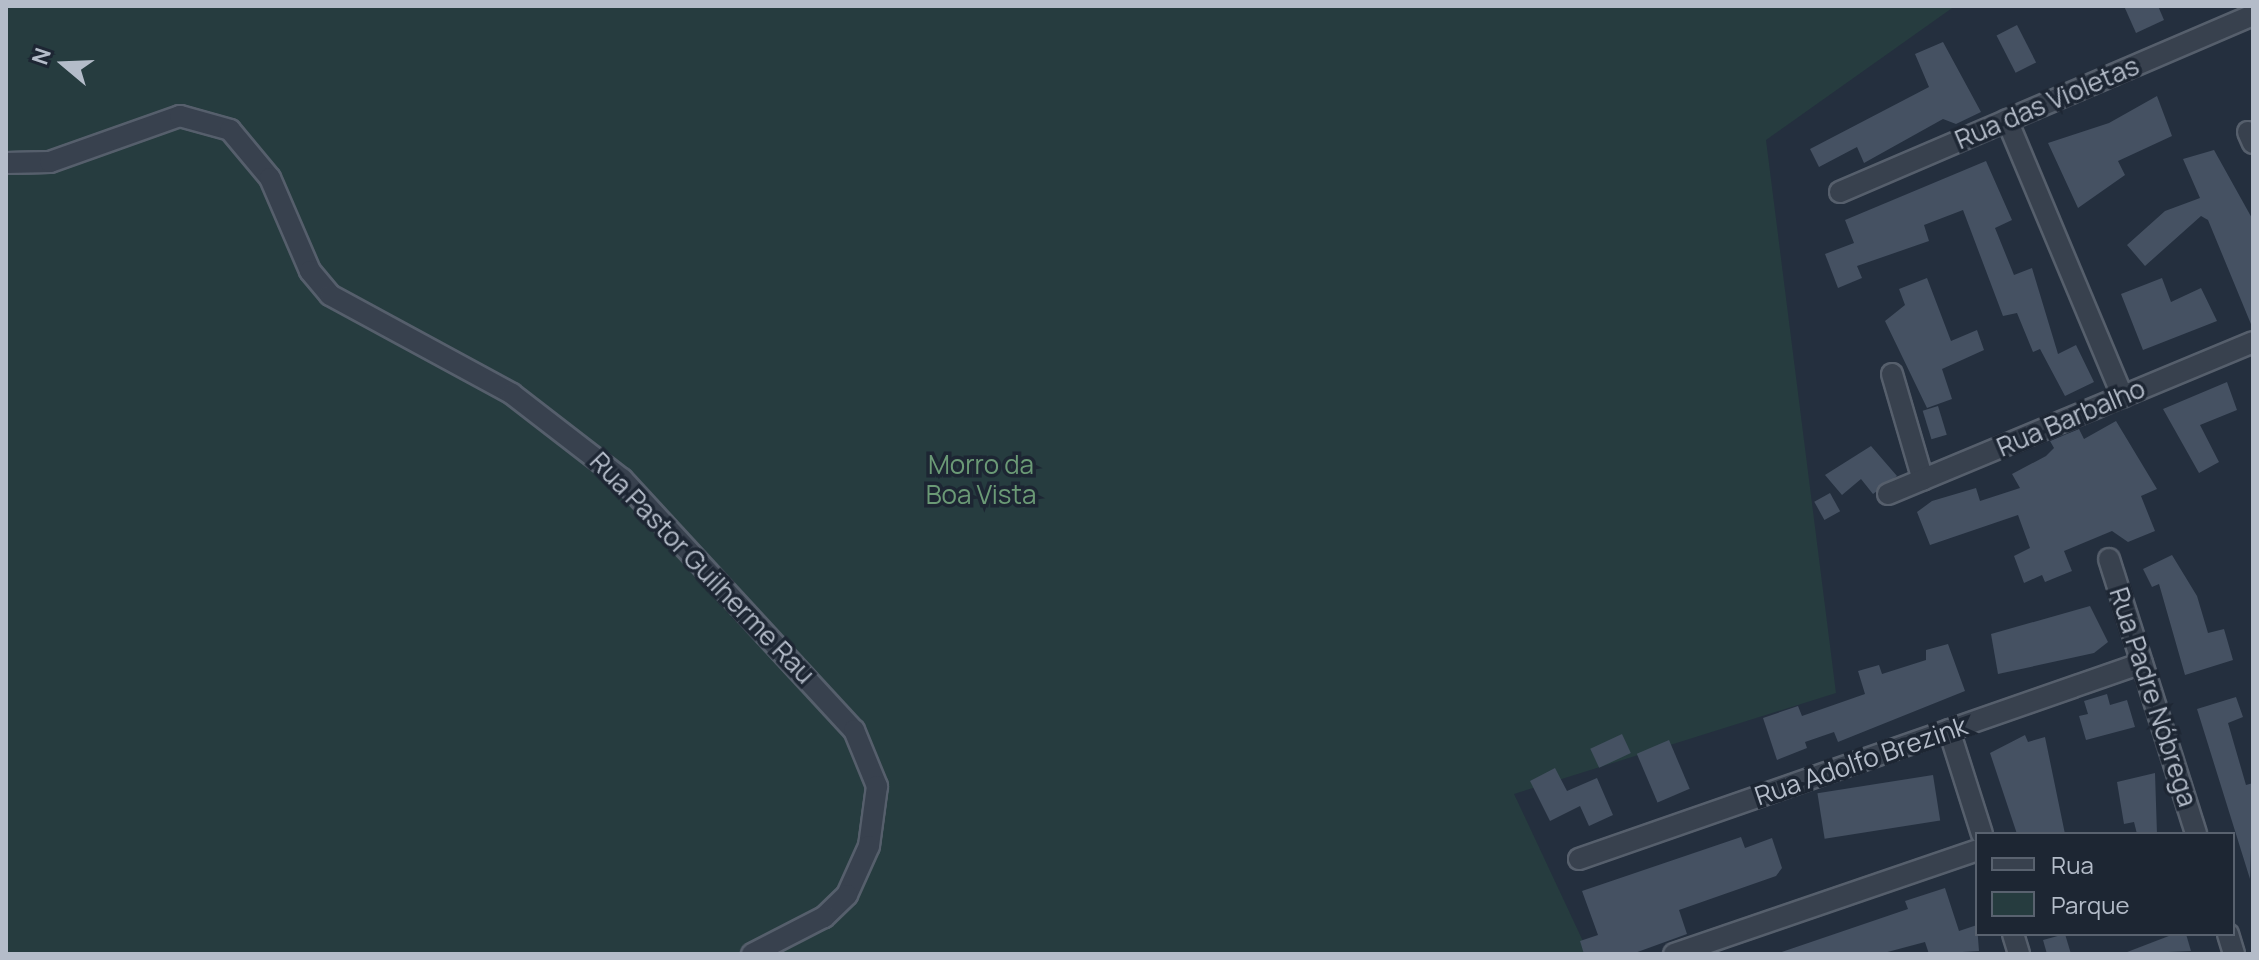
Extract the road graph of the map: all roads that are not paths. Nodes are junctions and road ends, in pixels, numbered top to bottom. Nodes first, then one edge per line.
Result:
1 (2253, 15) edge
2 (2007, 120) junction
3 (6, 163) edge
4 (1840, 192) dead end
5 (2253, 342) edge
6 (1892, 374) dead end
7 (2123, 397) junction
8 (1923, 480) junction
9 (1888, 494) dead end
10 (2109, 559) dead end
11 (2142, 663) junction
12 (1949, 730) junction
13 (1981, 832) edge
14 (2195, 832) edge
15 (1975, 851) edge
16 (1579, 859) dead end
17 (752, 954) edge
18 (1674, 954) edge

1 - 2 street, Rua das Violetas
2 - 4 street, Rua das Violetas
2 - 7 street
3 - 17 street, Rua Pastor Guilherme Rau
5 - 7 street, Rua Barbalho
6 - 8 street
7 - 8 street, Rua Barbalho
8 - 9 street, Rua Barbalho
10 - 11 street, Rua Padre Nóbrega
11 - 12 street, Rua Adolfo Brezink
11 - 14 street, Rua Padre Nóbrega
12 - 13 street
12 - 16 street, Rua Adolfo Brezink
15 - 18 street

